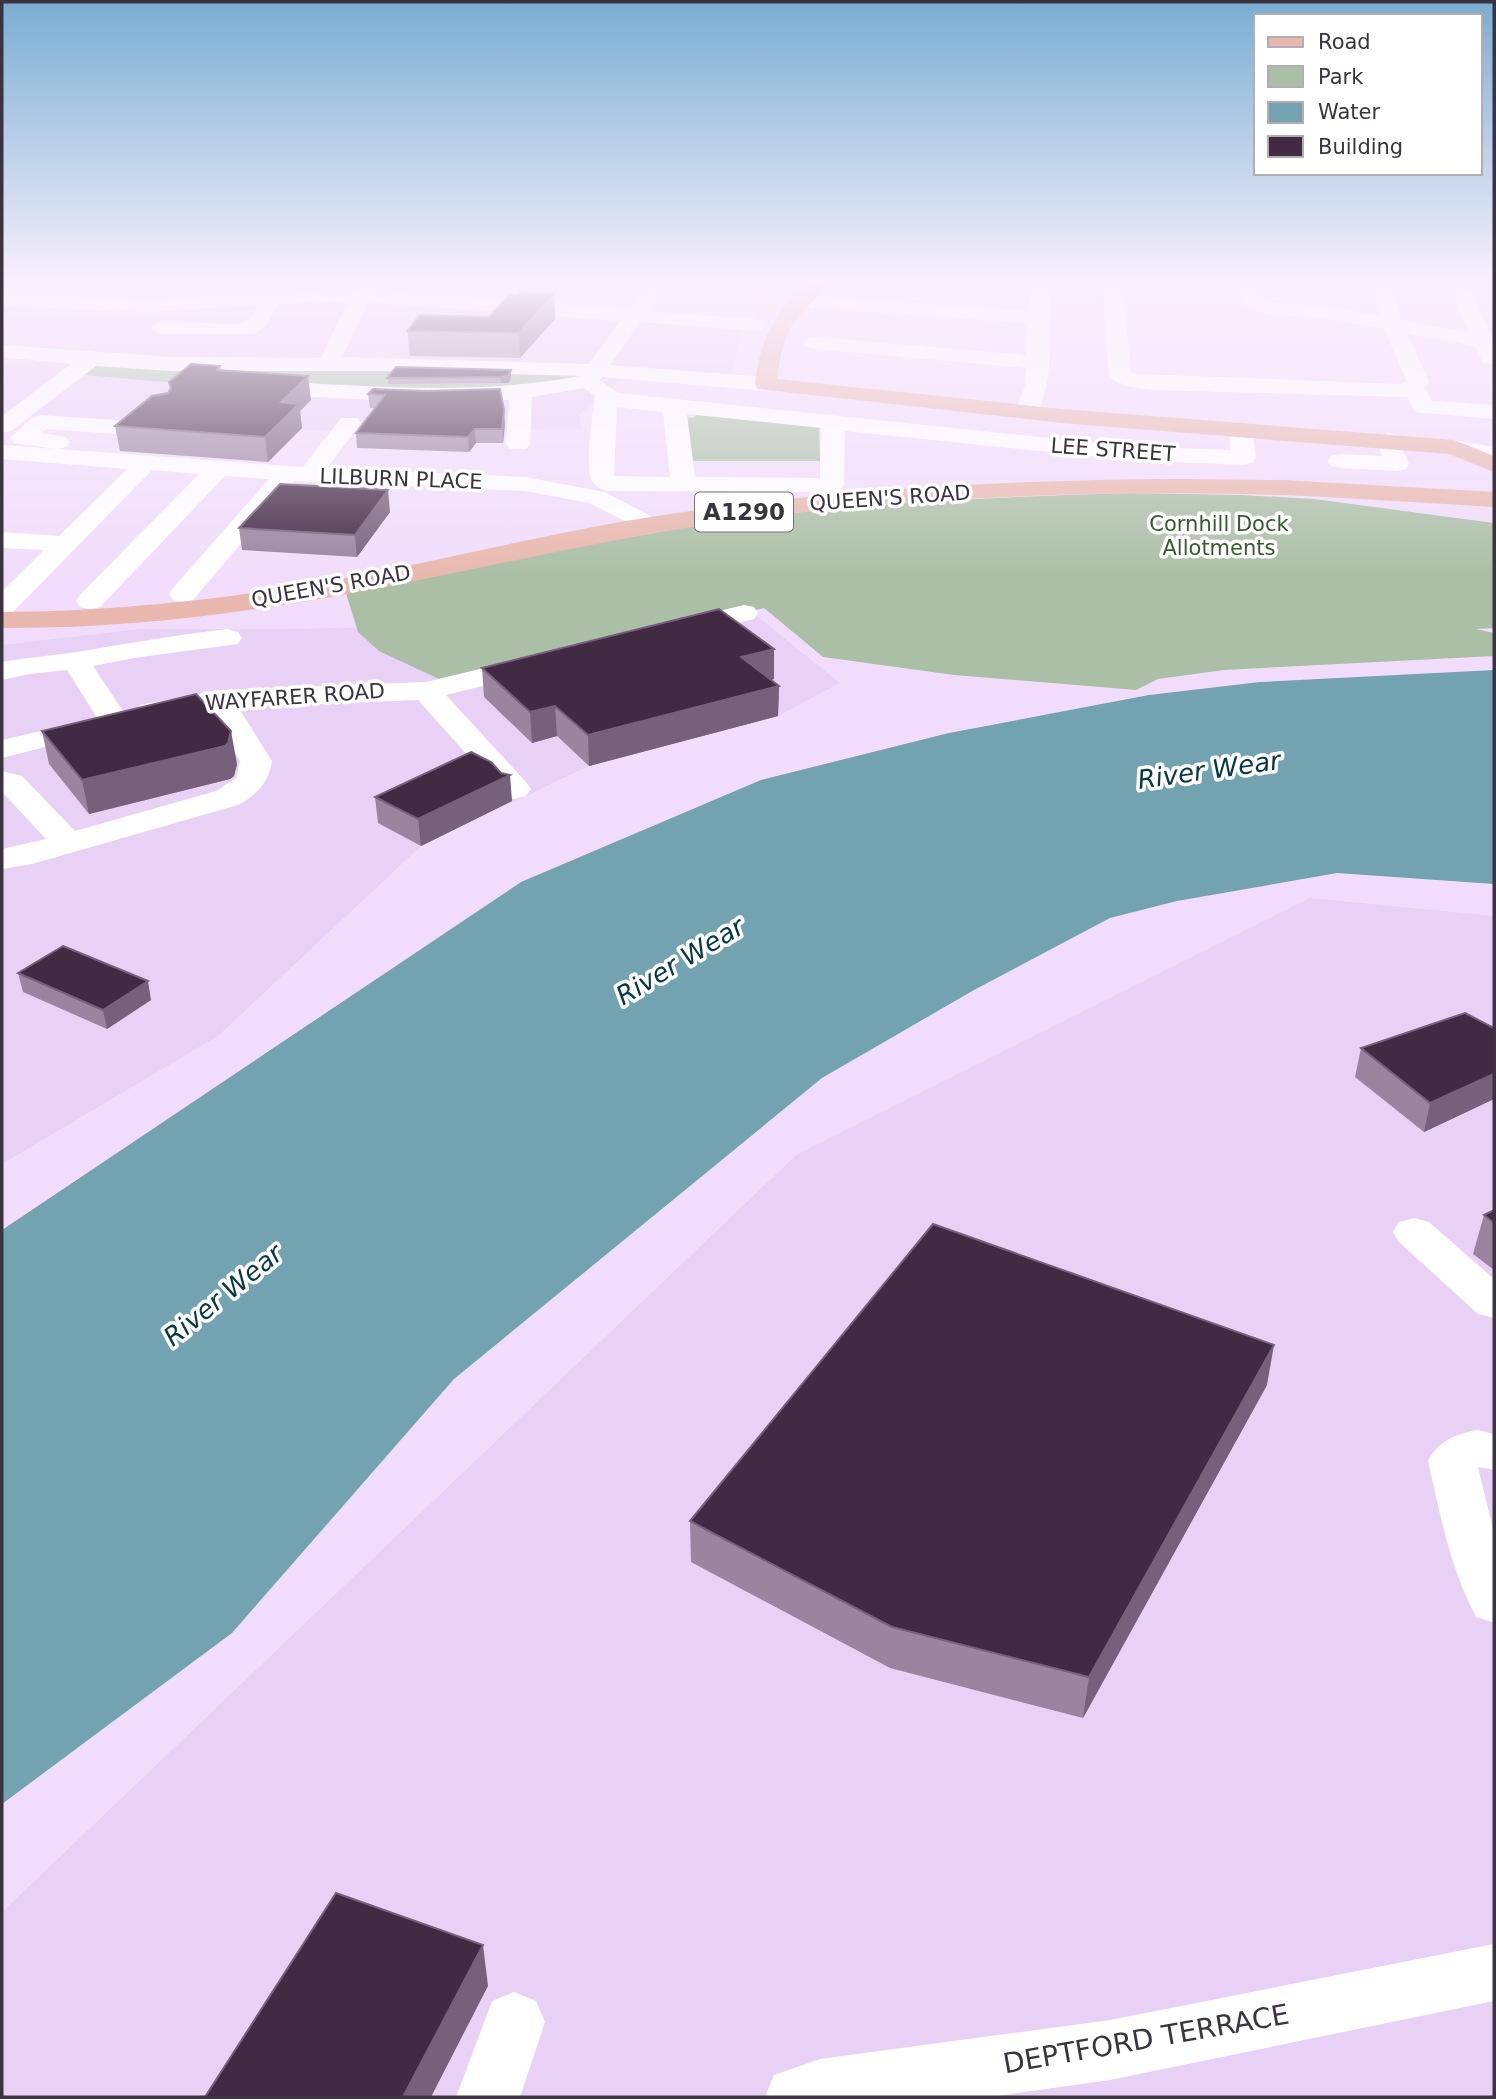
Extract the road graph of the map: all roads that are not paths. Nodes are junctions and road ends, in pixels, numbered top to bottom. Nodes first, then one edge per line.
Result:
1 (64, 381) edge
2 (196, 381) edge
3 (574, 381) edge
4 (597, 381) edge
5 (735, 381) edge
6 (766, 381) edge
7 (1018, 381) edge
8 (1035, 381) edge
9 (1145, 381) edge
10 (1418, 381) edge
11 (766, 384) junction
12 (1010, 384) dead end
13 (1414, 387) junction
14 (521, 393) junction
15 (606, 399) junction
16 (37, 401) junction
17 (931, 403) junction
18 (674, 405) junction
19 (111, 407) junction
20 (1494, 412) edge
21 (1026, 413) junction
22 (1124, 422) junction
23 (349, 423) dead end
24 (833, 424) junction
25 (87, 425) junction
26 (2, 427) edge
27 (1240, 430) junction
28 (907, 432) junction
29 (1388, 440) junction
30 (518, 444) dead end
31 (1454, 447) junction
32 (1491, 449) edge
33 (2, 452) edge
34 (1126, 453) junction
35 (99, 460) junction
36 (343, 460) dead end
37 (1340, 461) dead end
38 (146, 463) junction
39 (1494, 464) edge
40 (504, 466) dead end
41 (219, 468) junction
42 (406, 471) junction
43 (299, 474) junction
44 (683, 482) junction
45 (1494, 500) edge
46 (649, 525) junction
47 (2, 540) edge
48 (66, 544) junction
49 (183, 594) dead end
50 (90, 601) dead end
51 (2, 607) edge
52 (744, 613) dead end
53 (2, 620) edge
54 (651, 636) edge
55 (228, 638) dead end
56 (558, 659) edge
57 (75, 661) junction
58 (2, 671) edge
59 (439, 688) junction
60 (218, 699) junction
61 (114, 720) junction
62 (2, 749) edge
63 (2, 781) edge
64 (515, 789) dead end
65 (67, 842) junction
66 (2, 859) edge
67 (1414, 1232) dead end
68 (1494, 1303) edge
69 (1494, 1452) edge
70 (1494, 1602) edge
71 (1494, 1972) edge
72 (514, 2022) dead end
73 (488, 2097) edge
74 (797, 2097) edge

1 - 16 street
2 - 14 street
3 - 14 street
4 - 15 street
5 - 11 street
6 - 11 main road
7 - 12 street
8 - 21 street
9 - 13 street
10 - 13 street
11 - 17 main road
13 - 20 street
14 - 30 street
15 - 18 street, LEE STREET
15 - 44 street
16 - 19 street
16 - 26 street
17 - 21 main road
17 - 28 street
18 - 24 street, LEE STREET
18 - 44 street
19 - 25 street
19 - 25 street
21 - 22 main road
22 - 27 main road
22 - 34 street
23 - 43 street
24 - 28 street, LEE STREET
24 - 44 street
25 - 35 street
27 - 29 main road
27 - 34 street, LEE STREET
28 - 34 street, LEE STREET
29 - 31 main road
29 - 32 main road
29 - 37 street
31 - 32 street
31 - 39 main road
33 - 35 street, LILBURN PLACE
35 - 38 street, LILBURN PLACE
36 - 42 street
38 - 41 street, LILBURN PLACE
38 - 48 street
40 - 42 street
41 - 43 street, LILBURN PLACE
41 - 50 street
42 - 43 street, LILBURN PLACE
42 - 46 street, LILBURN PLACE
43 - 49 street
45 - 46 main road, QUEEN'S ROAD / A1290
46 - 53 main road, QUEEN'S ROAD / A1290
47 - 48 street
48 - 51 street
52 - 54 street
55 - 57 street
56 - 59 street, WAYFARER ROAD
57 - 58 street
57 - 61 street
59 - 60 street, WAYFARER ROAD
59 - 64 street
60 - 61 street, WAYFARER ROAD
60 - 65 street
61 - 62 street, WAYFARER ROAD
63 - 65 street
65 - 66 street
67 - 68 street
69 - 70 street
71 - 74 street, DEPTFORD TERRACE
72 - 73 street

